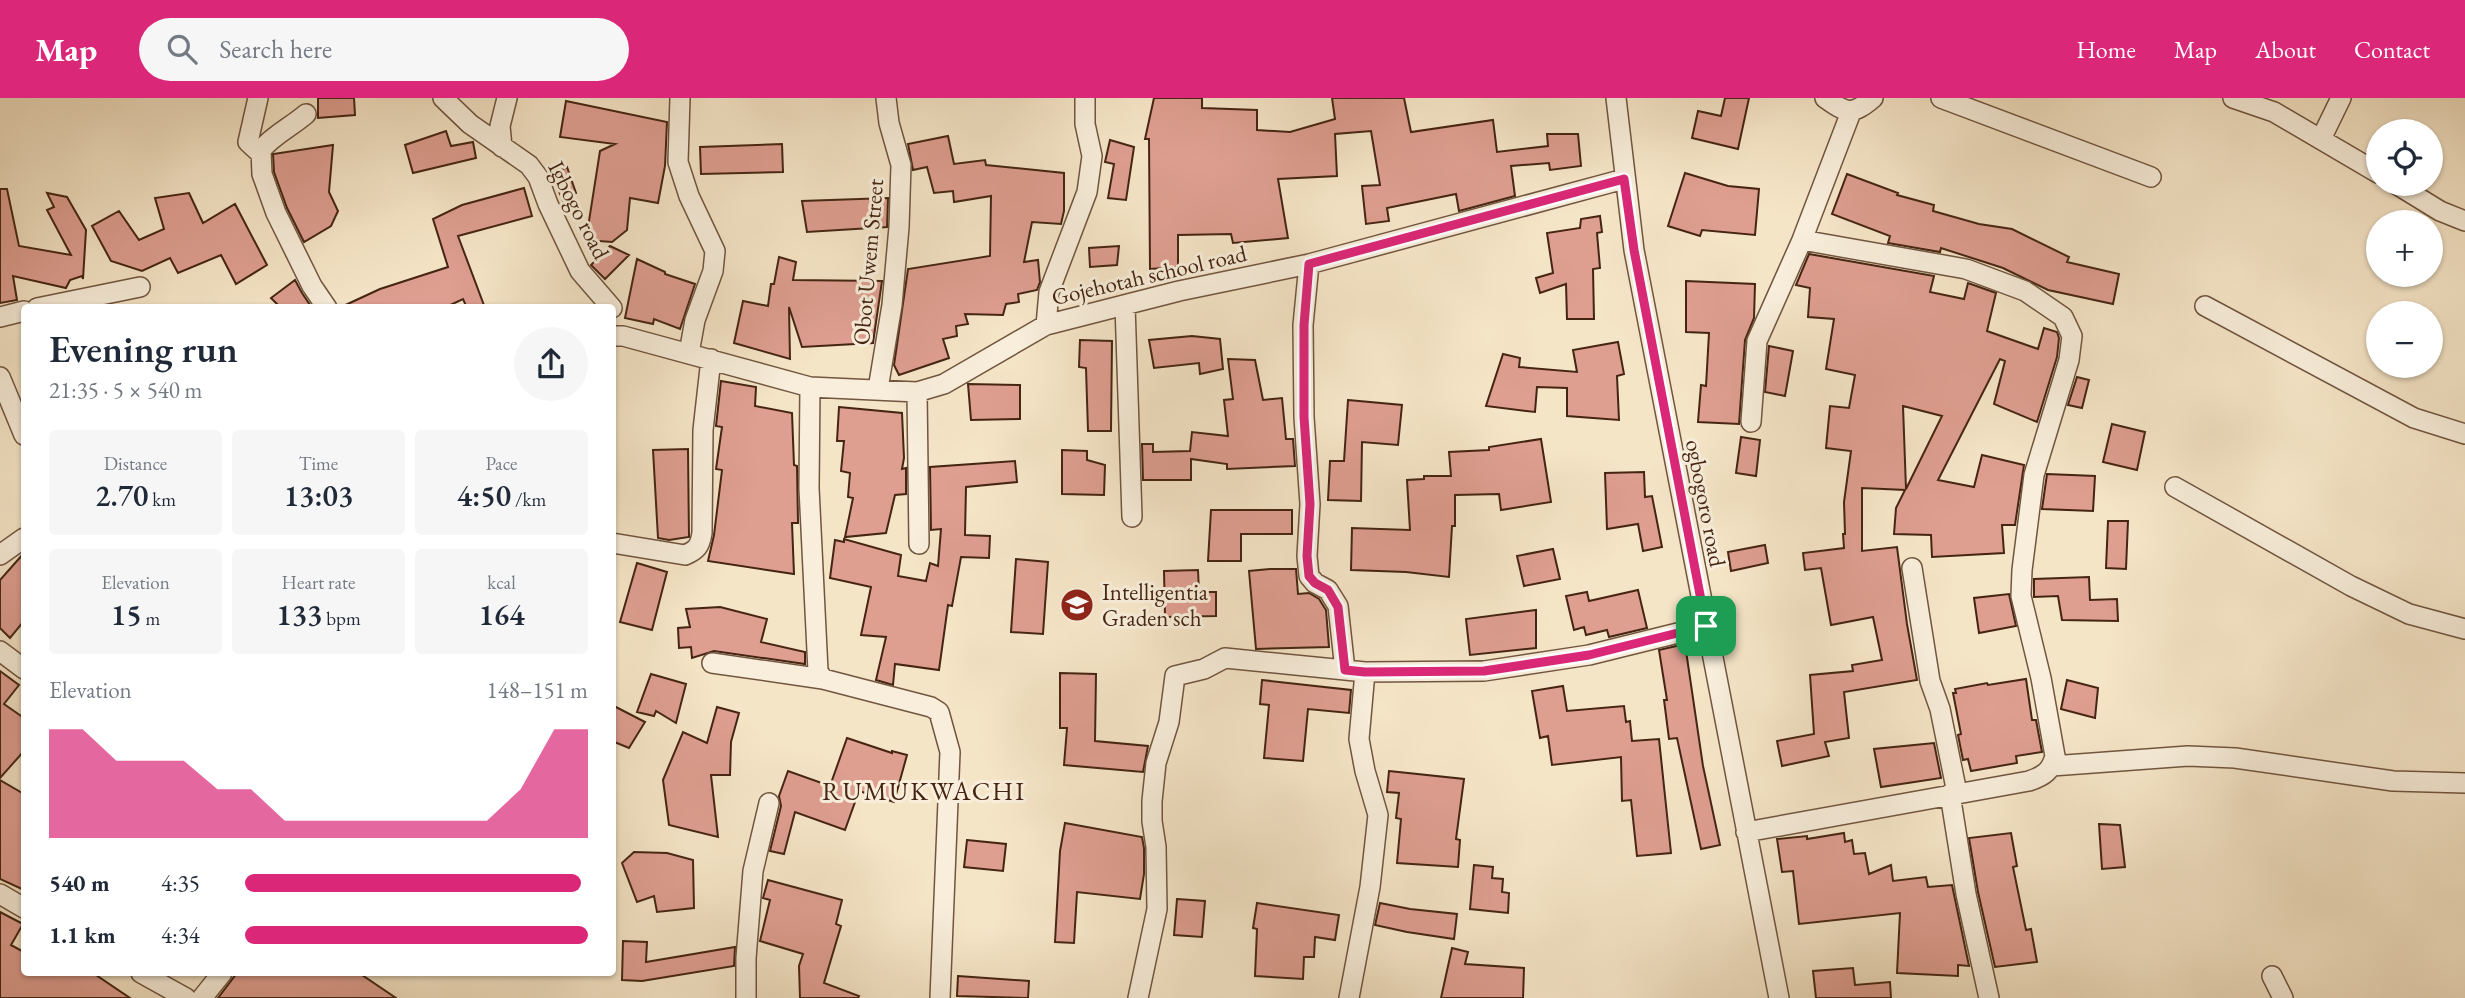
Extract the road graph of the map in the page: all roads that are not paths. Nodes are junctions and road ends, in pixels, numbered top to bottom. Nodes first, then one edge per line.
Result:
1 (258, 98) edge
2 (443, 98) edge
3 (507, 98) edge
4 (680, 98) edge
5 (886, 98) edge
6 (1085, 98) edge
7 (1616, 98) edge
8 (1825, 98) edge
9 (1873, 98) edge
10 (1941, 98) edge
11 (2233, 98) edge
12 (2341, 98) edge
13 (1851, 112) junction
14 (306, 114) dead end
15 (2321, 139) junction
16 (502, 147) junction
17 (261, 154) junction
18 (2366, 166) edge
19 (2151, 177) dead end
20 (1624, 179) junction
21 (2416, 196) edge
22 (2465, 221) edge
23 (1802, 240) junction
24 (1309, 264) junction
25 (140, 287) dead end
26 (57, 304) edge
27 (324, 304) edge
28 (608, 304) edge
29 (1125, 305) junction
30 (2204, 306) dead end
31 (21, 312) edge
32 (0, 317) edge
33 (1045, 325) junction
34 (618, 336) edge
35 (689, 353) junction
36 (711, 359) junction
37 (0, 377) edge
38 (810, 387) junction
39 (878, 390) junction
40 (917, 391) junction
41 (1751, 422) dead end
42 (21, 428) edge
43 (2465, 434) edge
44 (2175, 486) dead end
45 (1132, 517) dead end
46 (21, 540) edge
47 (616, 544) edge
48 (919, 544) dead end
49 (0, 555) edge
50 (1912, 568) dead end
51 (1706, 626) junction
52 (2465, 629) edge
53 (0, 651) edge
54 (712, 663) dead end
55 (21, 667) edge
56 (1345, 670) junction
57 (1365, 672) junction
58 (823, 679) junction
59 (2052, 765) junction
60 (2465, 783) edge
61 (1953, 793) junction
62 (769, 803) dead end
63 (1746, 832) junction
64 (0, 894) edge
65 (21, 906) edge
66 (146, 976) edge
67 (220, 976) edge
68 (2272, 976) dead end
69 (186, 998) edge
70 (202, 998) edge
71 (746, 998) edge
72 (940, 998) edge
73 (1138, 998) edge
74 (1349, 998) edge
75 (1779, 998) edge
76 (1989, 998) edge
77 (2283, 998) edge

1 - 17 street
2 - 16 street, Igbogo road
3 - 16 street
4 - 35 street
5 - 39 street, Obot Uwem Street
6 - 33 street
7 - 20 street, ogbogoro road
8 - 13 street
9 - 13 street
10 - 19 street
11 - 15 street
12 - 15 street
13 - 23 street
14 - 17 street
15 - 18 street
16 - 28 street, Igbogo road
17 - 27 street
20 - 24 street, Gojehotah school road
20 - 51 street, ogbogoro road
21 - 22 street
23 - 41 street
23 - 59 street
24 - 29 street, Gojehotah school road
24 - 56 street
25 - 26 street
29 - 33 street, Gojehotah school road
29 - 45 street
30 - 43 street
31 - 32 street
33 - 40 street, Gojehotah school road
34 - 35 street, Gojehotah school road
35 - 36 street, Gojehotah school road
36 - 38 street, Gojehotah school road
36 - 47 street
37 - 42 street
38 - 39 street, Gojehotah school road
38 - 58 street
39 - 40 street, Gojehotah school road
40 - 48 street
44 - 52 street
46 - 49 street
50 - 61 street
51 - 57 street
51 - 63 street, ogbogoro road
53 - 55 street
54 - 58 street
56 - 57 street
56 - 73 street
57 - 74 street
58 - 72 street
59 - 60 street
59 - 61 street
61 - 63 street
61 - 76 street
62 - 71 street
63 - 75 street, ogbogoro road
64 - 65 street
66 - 69 street
67 - 70 street
68 - 77 street

